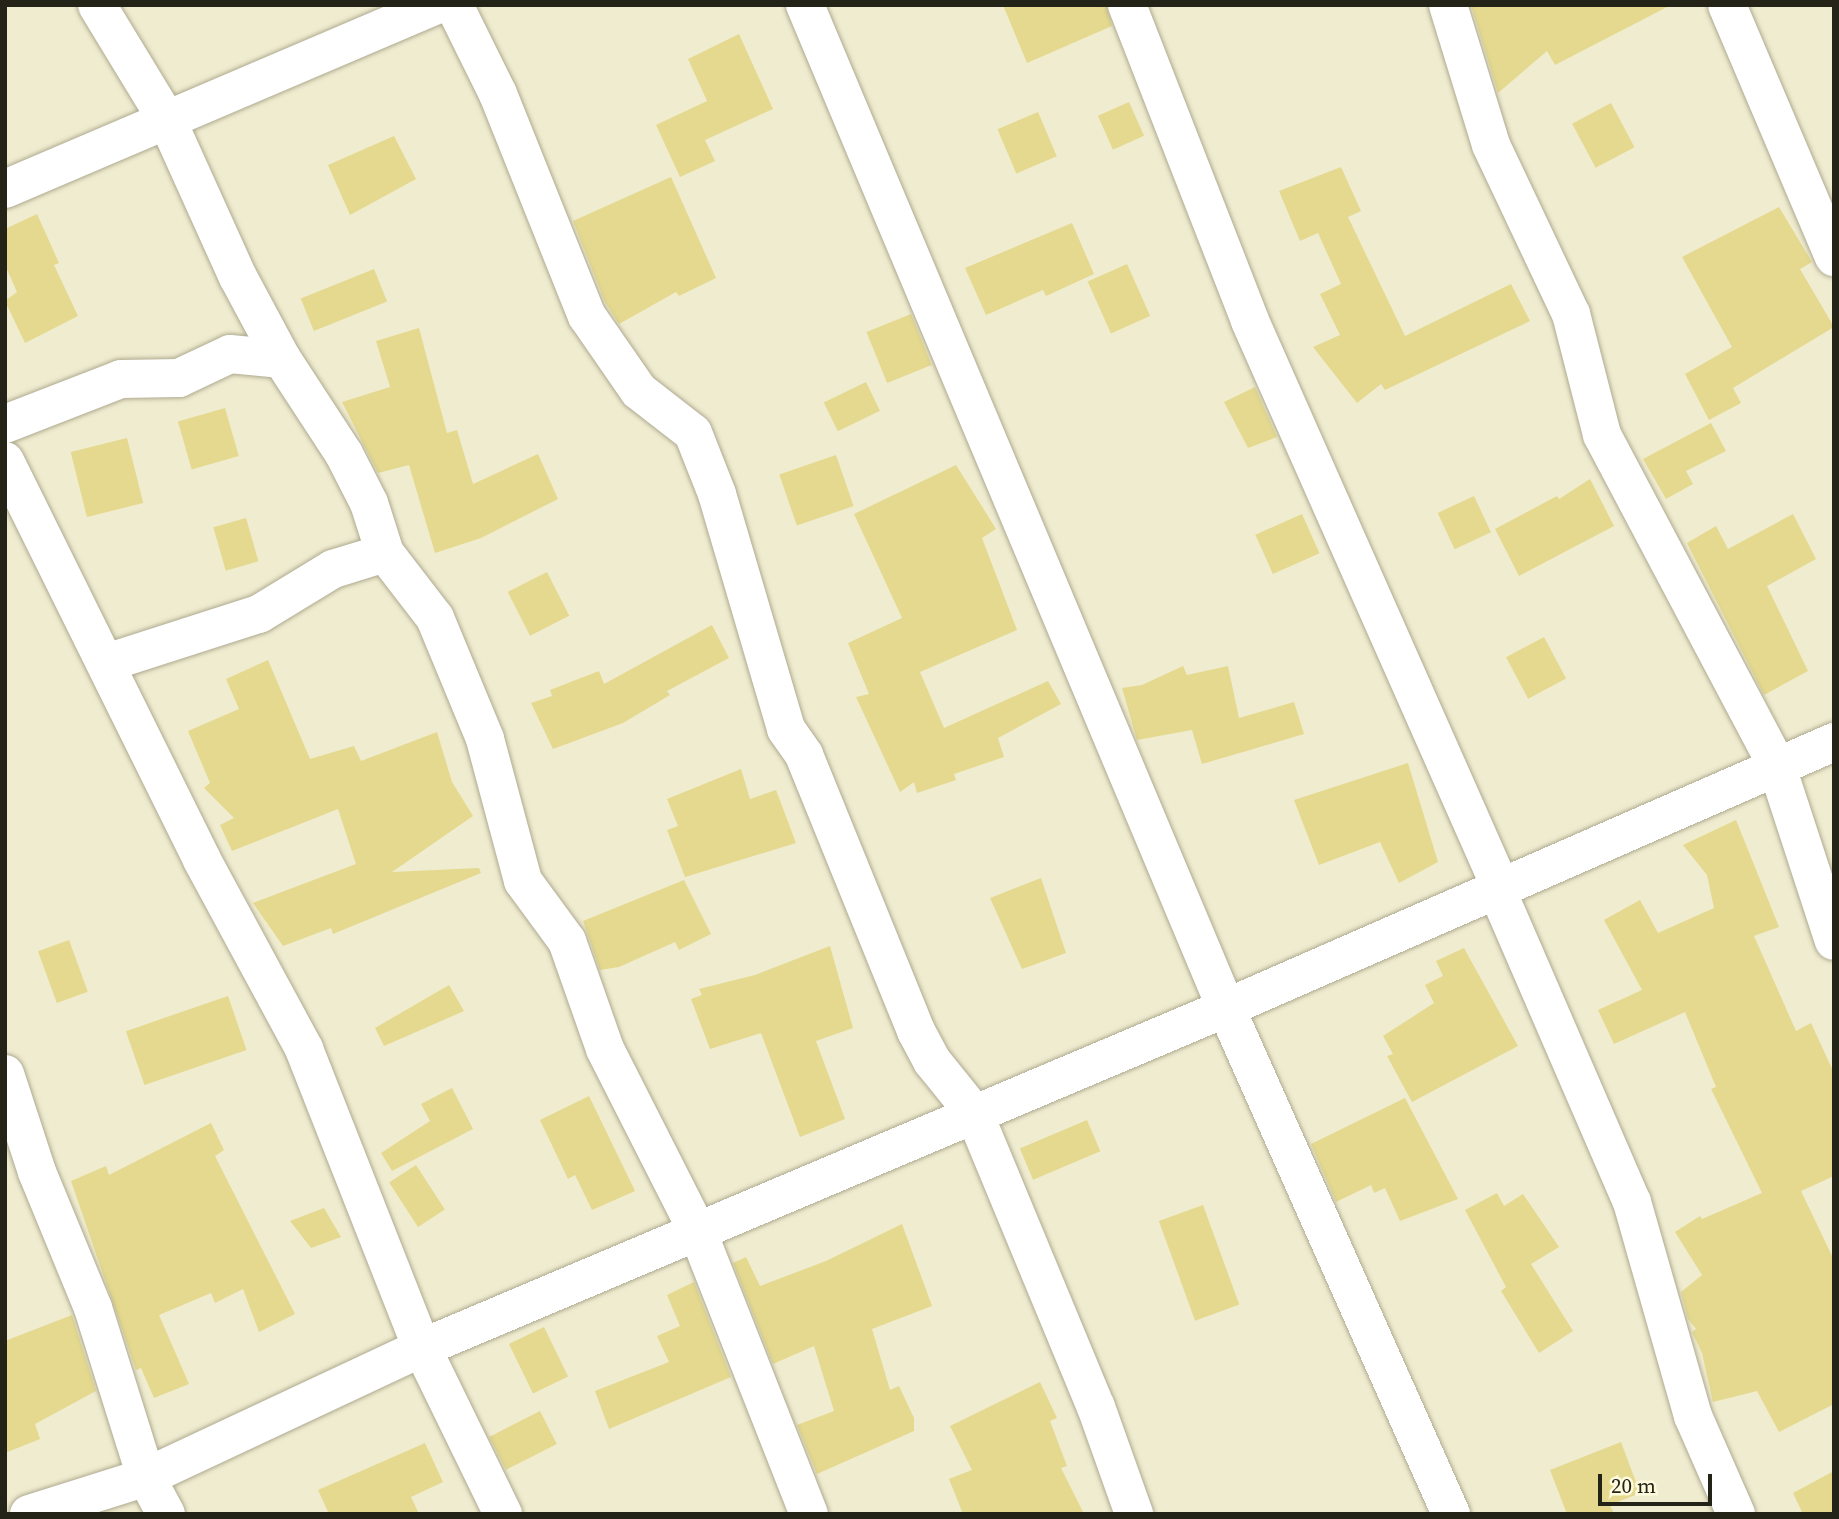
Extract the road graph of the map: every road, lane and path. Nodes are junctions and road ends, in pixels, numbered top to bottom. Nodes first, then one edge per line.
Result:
1 (97, 5) edge
2 (436, 5) edge
3 (454, 5) edge
4 (805, 5) edge
5 (1127, 5) edge
6 (1448, 5) edge
7 (1727, 5) edge
8 (167, 120) junction
9 (5, 189) edge
10 (1834, 257) edge
11 (282, 359) junction
12 (5, 425) edge
13 (5, 461) edge
14 (385, 553) junction
15 (106, 663) junction
16 (1834, 742) edge
17 (1776, 764) junction
18 (1500, 886) junction
19 (1834, 941) edge
20 (1226, 1007) junction
21 (5, 1074) edge
22 (974, 1113) junction
23 (697, 1230) junction
24 (422, 1348) junction
25 (146, 1477) junction
26 (29, 1514) edge
27 (166, 1514) edge
28 (503, 1514) edge
29 (809, 1514) edge
30 (1134, 1514) edge
31 (1451, 1514) edge
32 (1736, 1514) edge

1 - 8 street
2 - 8 street
3 - 22 street
4 - 20 street
5 - 18 street
6 - 17 street
7 - 10 street
8 - 9 street
8 - 11 street
11 - 12 street
11 - 14 street
13 - 15 street
14 - 15 street
14 - 23 street
15 - 24 street
16 - 17 street
17 - 18 street
17 - 19 street
18 - 20 street
18 - 32 street
20 - 22 street
20 - 31 street
21 - 25 street
22 - 23 street
22 - 30 street
23 - 24 street
23 - 29 street
24 - 25 street
24 - 28 street
25 - 26 street
25 - 27 street

